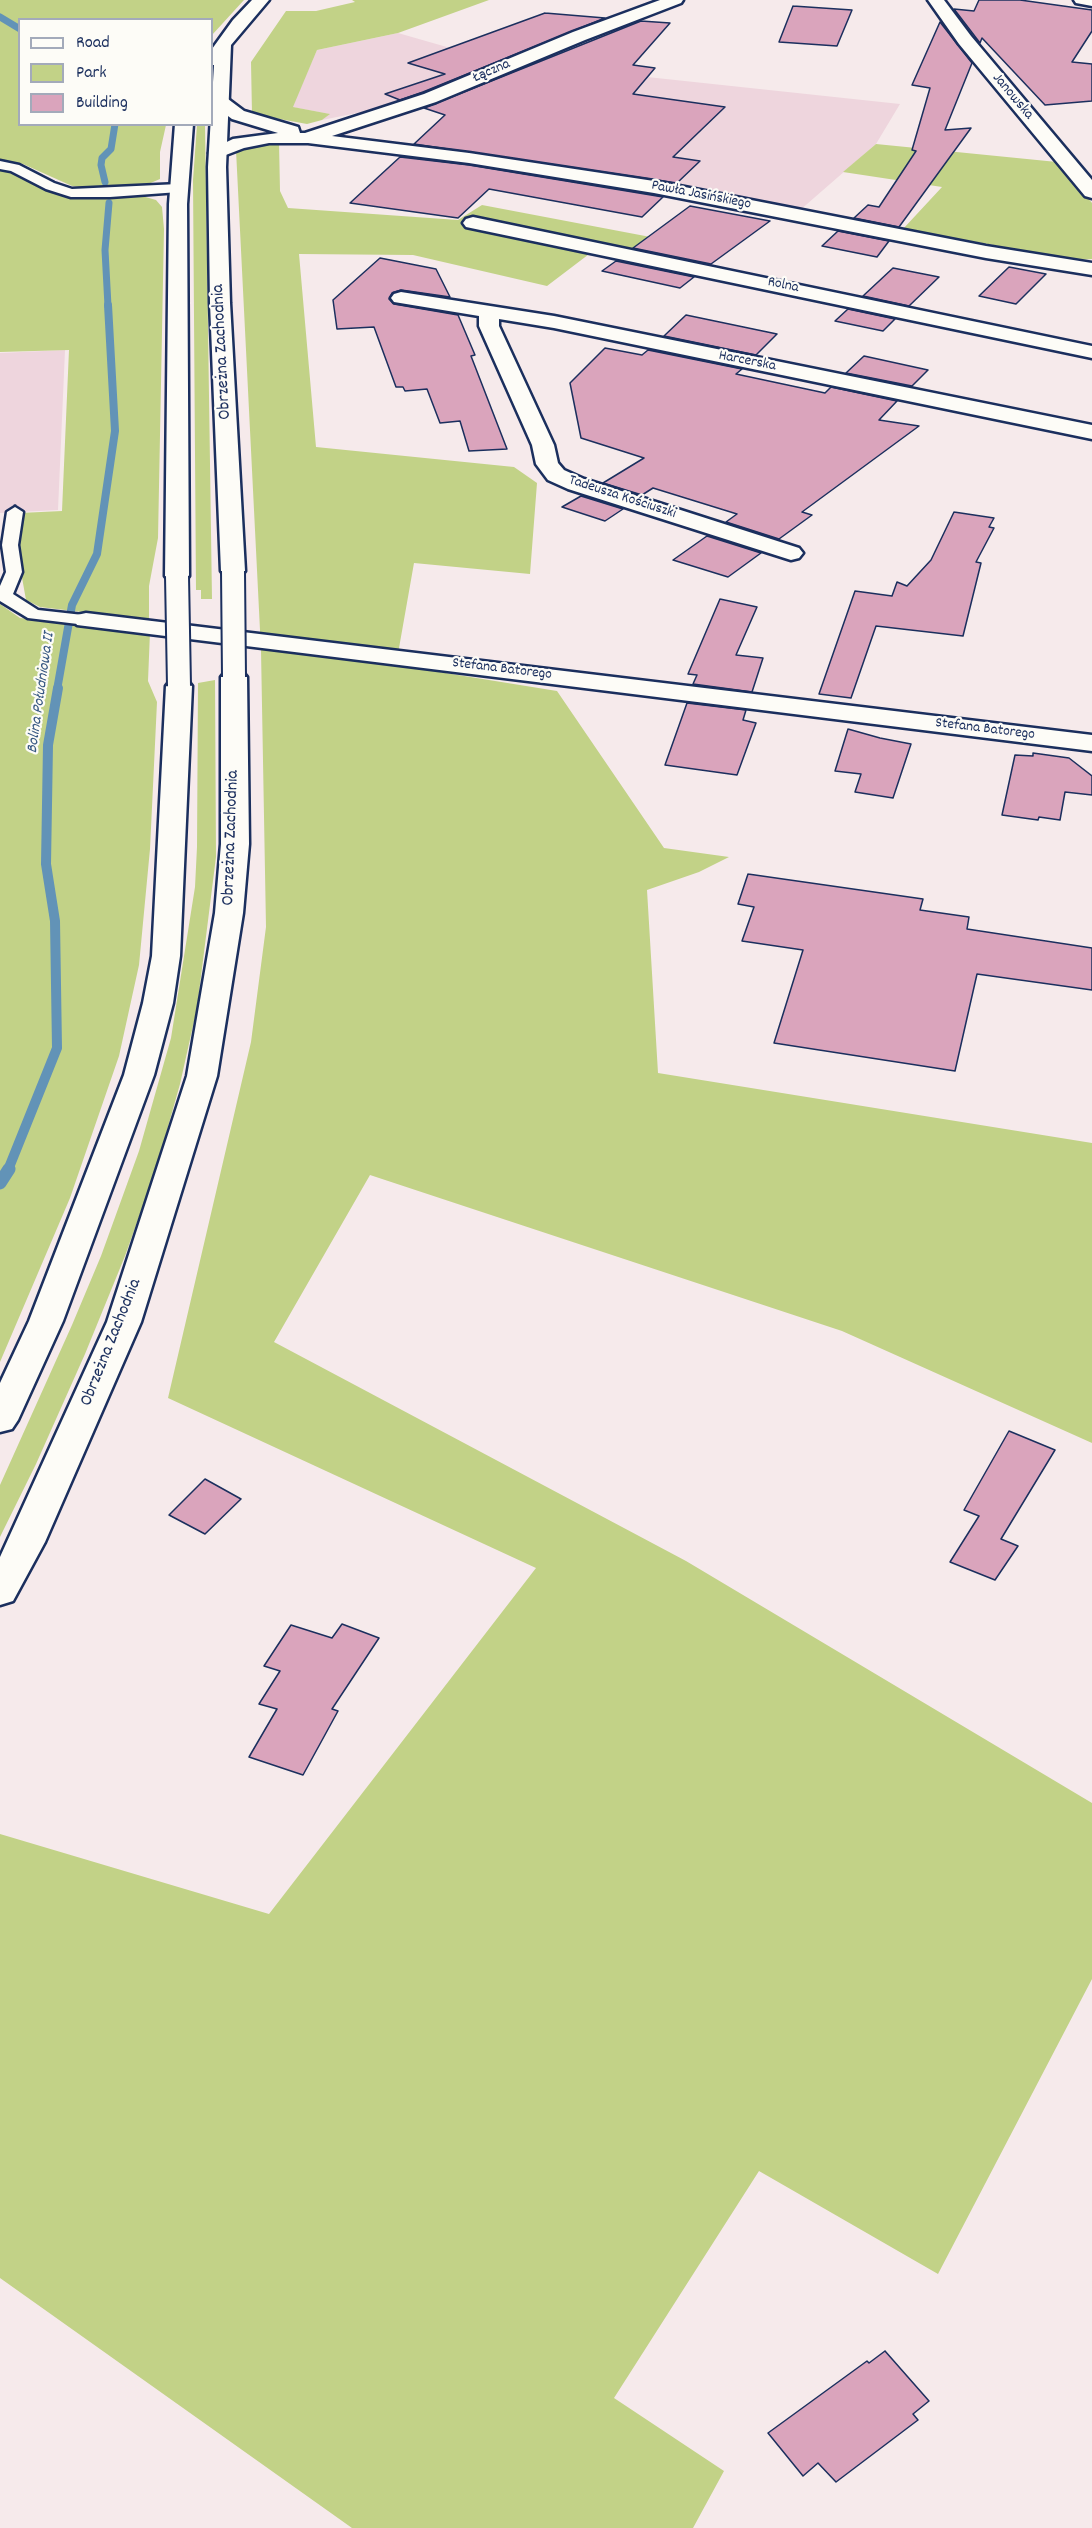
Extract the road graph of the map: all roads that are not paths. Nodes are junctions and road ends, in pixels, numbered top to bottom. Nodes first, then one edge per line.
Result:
1 (261, 0) edge
2 (675, 0) edge
3 (936, 0) edge
4 (1082, 0) edge
5 (1092, 2) edge
6 (223, 44) junction
7 (213, 59) edge
8 (222, 103) junction
9 (184, 126) edge
10 (308, 138) junction
11 (218, 153) junction
12 (0, 165) edge
13 (178, 188) junction
14 (1092, 192) edge
15 (474, 223) dead end
16 (1092, 270) edge
17 (401, 298) dead end
18 (489, 311) junction
19 (1092, 352) edge
20 (1092, 432) edge
21 (15, 512) dead end
22 (791, 553) dead end
23 (86, 620) joint
24 (1092, 743) edge
25 (0, 1420) edge
26 (0, 1592) edge

1 - 6 street
2 - 10 street, Łączna
3 - 14 street, Janowska
4 - 5 street
6 - 7 street
6 - 8 street, Obrzeżna Zachodnia
8 - 10 street, Pawła Jasińskiego
8 - 11 street, Obrzeżna Zachodnia
9 - 13 street
10 - 11 street, Pawła Jasińskiego
10 - 16 street, Pawła Jasińskiego
11 - 26 street, Obrzeżna Zachodnia, bridge
12 - 13 lane
13 - 25 street, bridge
15 - 19 street, Rolna
17 - 18 street, Harcerska
18 - 20 street, Harcerska
18 - 22 street, Tadeusza Kościuszki
21 - 23 lane, Stefana Batorego
23 - 24 street, Stefana Batorego

